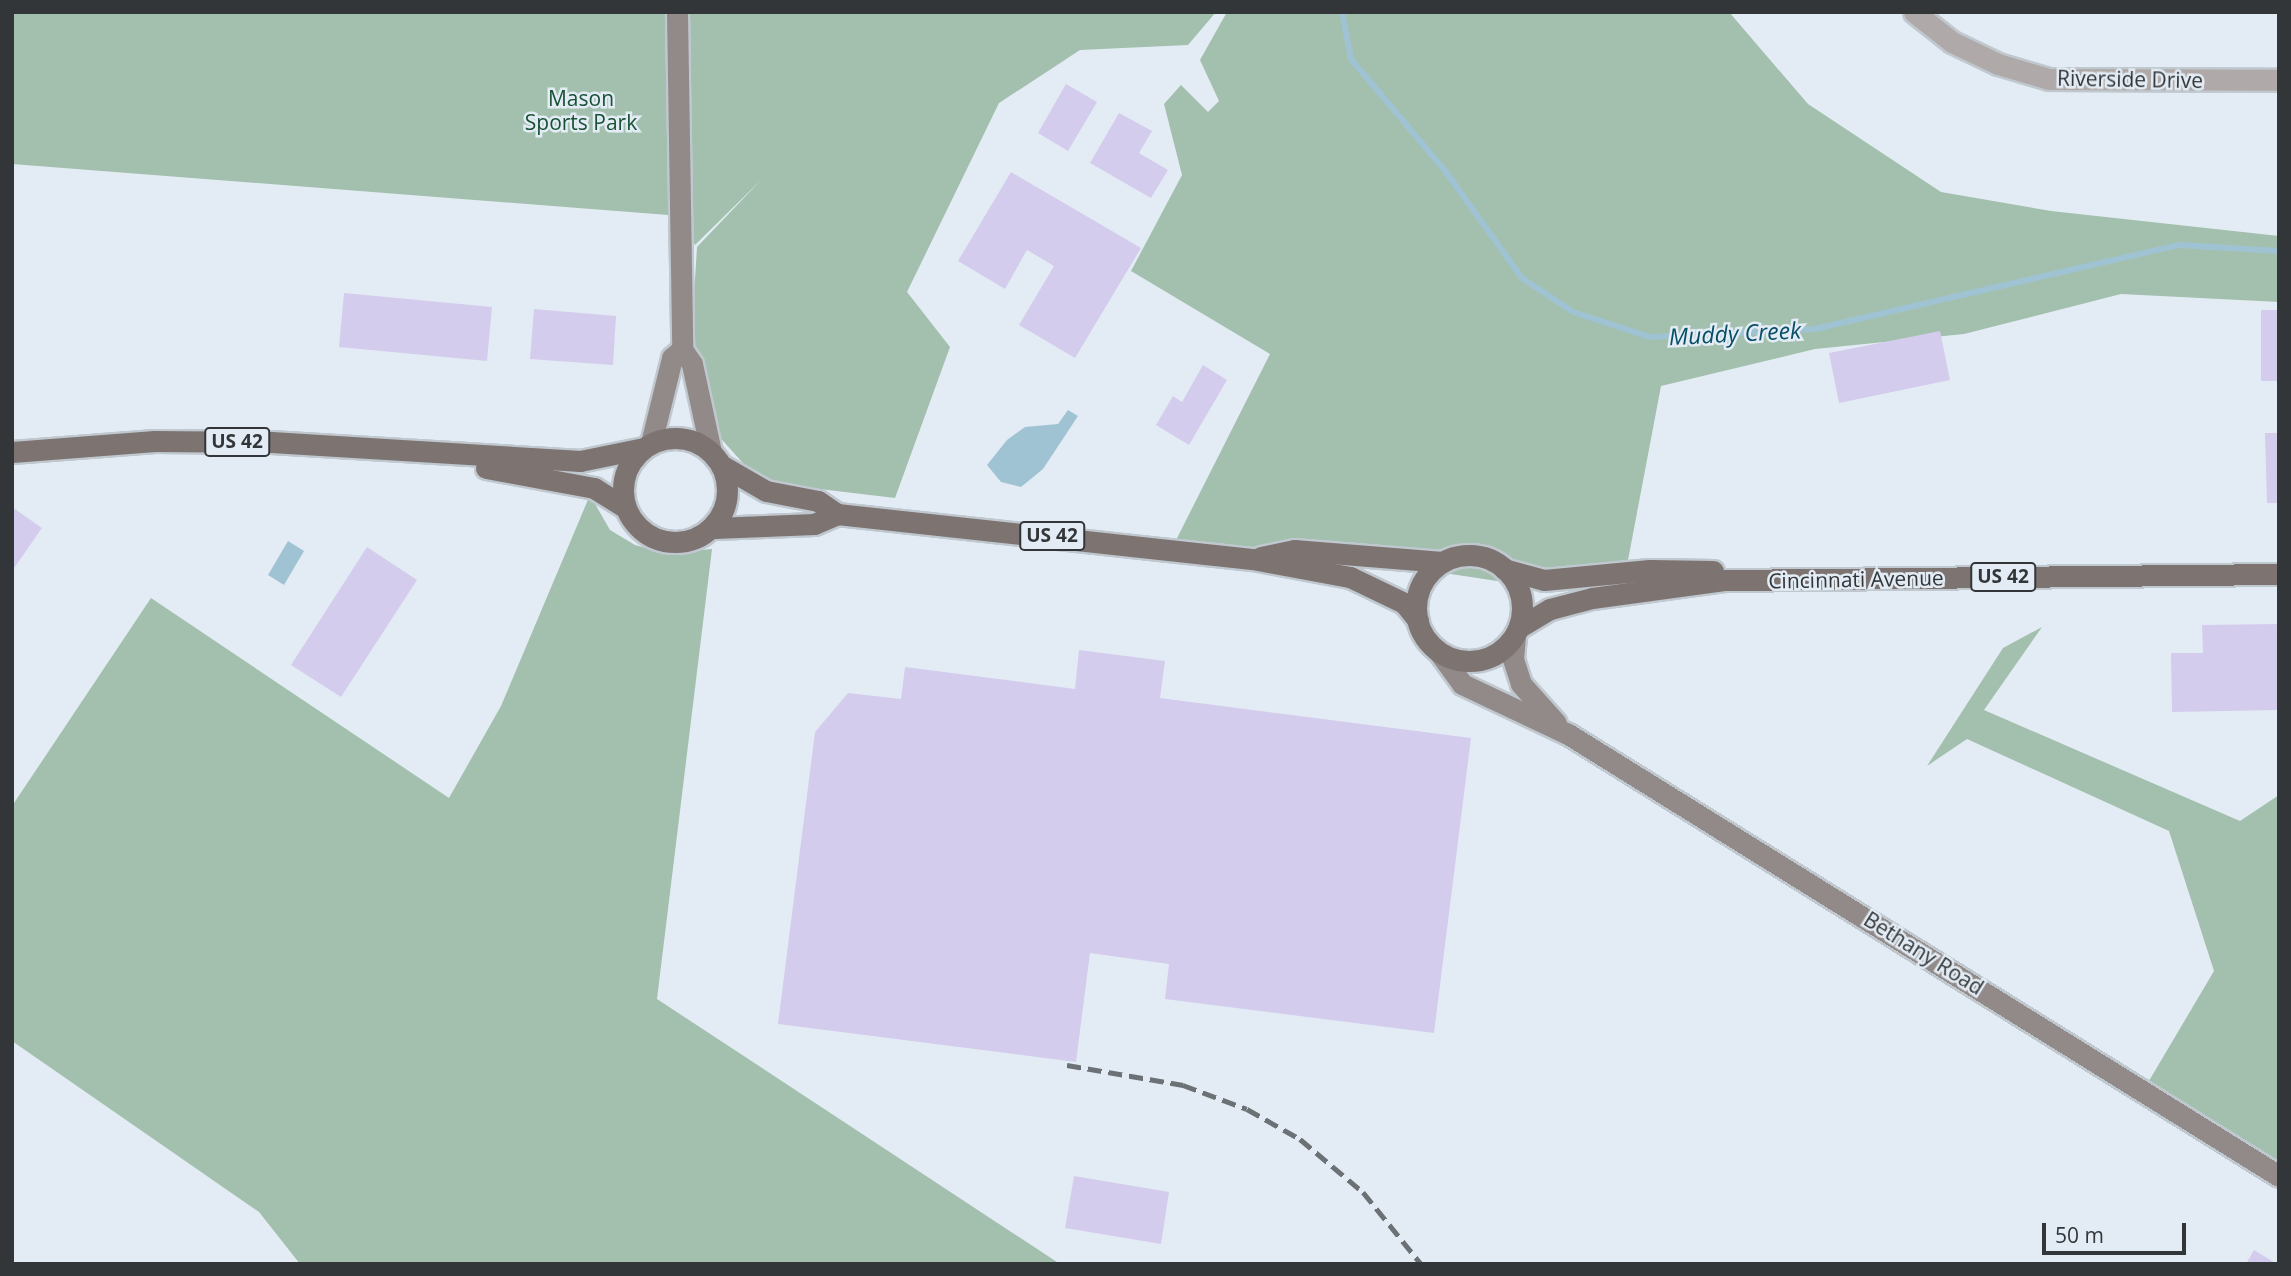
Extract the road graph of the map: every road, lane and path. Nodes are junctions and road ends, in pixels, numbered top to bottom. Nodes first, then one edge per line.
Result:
1 (677, 12) edge
2 (1914, 12) edge
3 (2279, 80) edge
4 (682, 349) junction
5 (648, 445) junction
6 (12, 452) edge
7 (462, 458) junction
8 (716, 458) junction
9 (625, 507) junction
10 (837, 514) junction
11 (715, 528) junction
12 (1252, 559) junction
13 (1443, 562) junction
14 (1504, 569) junction
15 (2279, 574) edge
16 (1727, 580) junction
17 (1418, 620) junction
18 (1516, 632) junction
19 (1439, 652) junction
20 (1568, 734) junction
21 (2279, 1176) edge

1 - 4 main road
2 - 3 street, Riverside Drive
4 - 5 main road
4 - 8 main road
5 - 7 main road, US 42
5 - 8 main road, US 42
5 - 9 main road
6 - 7 main road, US 42
7 - 9 main road, US 42
8 - 10 main road, US 42
8 - 11 main road
9 - 11 main road, US 42
10 - 11 main road, US 42
10 - 12 main road, US 42
12 - 13 main road, US 42
12 - 17 main road, US 42
13 - 14 main road
13 - 17 main road
14 - 16 main road, Cincinnati Avenue / US 42
14 - 18 main road
15 - 16 main road, Cincinnati Avenue / US 42
16 - 18 main road, Cincinnati Avenue / US 42
17 - 19 main road
18 - 19 main road
18 - 20 main road, Bethany Road
19 - 20 main road, Bethany Road
20 - 21 main road, Bethany Road

